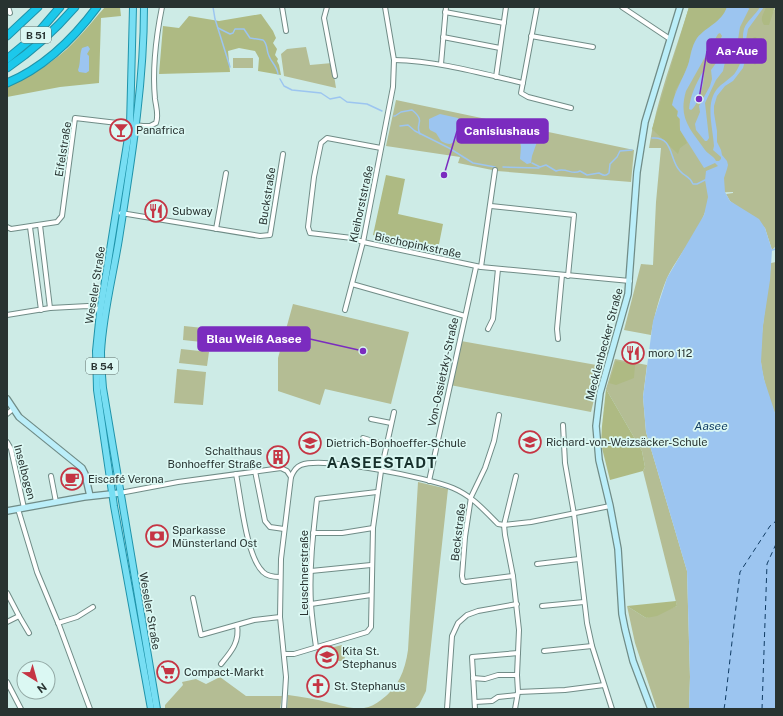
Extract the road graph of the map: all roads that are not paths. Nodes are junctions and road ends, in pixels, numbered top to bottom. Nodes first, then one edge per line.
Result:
1 (8, 7) edge
2 (38, 7) edge
3 (60, 7) edge
4 (75, 7) edge
5 (97, 7) edge
6 (101, 7) edge
7 (133, 7) edge
8 (162, 7) edge
9 (282, 7) edge
10 (328, 7) edge
11 (385, 7) edge
12 (506, 7) edge
13 (537, 7) edge
14 (622, 7) edge
15 (680, 7) edge
16 (144, 8) edge
17 (446, 9) edge
18 (10, 13) dead end
19 (89, 17) junction
20 (504, 23) junction
21 (286, 31) dead end
22 (7, 36) edge
23 (531, 36) junction
24 (444, 37) junction
25 (670, 39) junction
26 (593, 47) dead end
27 (500, 48) junction
28 (7, 59) edge
29 (394, 60) junction
30 (441, 64) junction
31 (7, 68) edge
32 (335, 76) dead end
33 (496, 77) junction
34 (131, 79) junction
35 (141, 79) junction
36 (7, 83) edge
37 (523, 83) junction
38 (571, 108) dead end
39 (133, 125) junction
40 (381, 148) junction
41 (283, 154) dead end
42 (495, 170) dead end
43 (226, 173) dead end
44 (491, 206) junction
45 (117, 212) junction
46 (124, 213) junction
47 (40, 225) junction
48 (7, 227) edge
49 (30, 227) junction
50 (216, 229) junction
51 (363, 242) junction
52 (476, 266) junction
53 (481, 268) junction
54 (498, 269) junction
55 (562, 275) junction
56 (568, 276) junction
57 (630, 281) junction
58 (352, 284) junction
59 (50, 308) junction
60 (41, 310) junction
61 (98, 310) junction
62 (345, 310) dead end
63 (7, 315) edge
64 (465, 316) junction
65 (488, 329) dead end
66 (558, 339) dead end
67 (7, 399) edge
68 (13, 408) junction
69 (394, 412) dead end
70 (7, 414) edge
71 (499, 415) dead end
72 (371, 419) dead end
73 (391, 423) junction
74 (563, 425) dead end
75 (363, 438) dead end
76 (7, 442) edge
77 (386, 445) junction
78 (255, 471) junction
79 (381, 471) junction
80 (236, 474) junction
81 (51, 476) dead end
82 (291, 476) junction
83 (516, 476) dead end
84 (428, 481) junction
85 (377, 492) junction
86 (120, 493) junction
87 (112, 494) junction
88 (90, 496) junction
89 (471, 498) junction
90 (56, 502) junction
91 (610, 506) junction
92 (21, 508) junction
93 (7, 511) edge
94 (574, 514) junction
95 (504, 525) junction
96 (373, 528) junction
97 (284, 529) junction
98 (313, 533) junction
99 (579, 559) junction
100 (537, 564) dead end
101 (371, 565) junction
102 (311, 571) junction
103 (514, 576) junction
104 (280, 577) junction
105 (7, 593) edge
106 (371, 595) junction
107 (193, 598) dead end
108 (584, 602) junction
109 (311, 604) junction
110 (517, 604) junction
111 (542, 606) dead end
112 (93, 607) dead end
113 (19, 616) junction
114 (280, 617) junction
115 (7, 622) edge
116 (58, 623) junction
117 (237, 625) junction
118 (30, 634) dead end
119 (592, 646) junction
120 (316, 647) junction
121 (544, 651) dead end
122 (518, 653) junction
123 (284, 654) junction
124 (221, 664) dead end
125 (517, 675) junction
126 (473, 678) junction
127 (7, 682) edge
128 (604, 685) junction
129 (518, 694) junction
130 (474, 702) junction
131 (21, 709) edge
132 (90, 709) edge
133 (151, 709) edge
134 (157, 709) edge
135 (284, 709) edge
136 (447, 709) edge
137 (475, 709) edge
138 (515, 709) edge
139 (612, 709) edge
140 (651, 709) edge

1 - 18 street
2 - 22 highway
3 - 28 highway, B 51
4 - 31 highway, B 51
5 - 19 highway
6 - 19 highway
7 - 34 main road, Weseler Straße / B 54
8 - 39 street
9 - 21 street
10 - 32 street
11 - 29 street, Kleihorststraße
12 - 20 street
13 - 23 street
14 - 25 street
15 - 25 street, Mecklenbecker Straße
16 - 35 main road, Weseler Straße / B 54
17 - 20 street
17 - 24 street
19 - 36 highway
20 - 27 street
23 - 26 street
23 - 37 street
24 - 27 street
24 - 30 street
25 - 57 street, Mecklenbecker Straße
27 - 33 street
29 - 30 street
29 - 40 street, Kleihorststraße
30 - 33 street
33 - 37 street
34 - 35 main road
34 - 39 main road, Weseler Straße / B 54
35 - 39 main road, Weseler Straße / B 54
37 - 38 street
39 - 45 main road, Weseler Straße / B 54
39 - 46 main road, Weseler Straße / B 54
39 - 47 street, Eifelstraße
40 - 51 street, Kleihorststraße
40 - 51 street, Bischopinkstraße
41 - 50 street, Buckstraße
42 - 44 street
43 - 50 street
44 - 53 street
44 - 56 street
45 - 46 street, Buckstraße
45 - 61 main road, Weseler Straße / B 54
46 - 50 street, Buckstraße
46 - 86 main road, Weseler Straße / B 54
47 - 49 street, Eifelstraße
47 - 59 street
48 - 49 street, Eifelstraße
49 - 60 street
51 - 52 street, Bischopinkstraße
51 - 58 street, Kleihorststraße
52 - 53 street, Bischopinkstraße
52 - 64 street, Von-Ossietzky-Straße
53 - 54 street, Bischopinkstraße
54 - 55 street, Bischopinkstraße
54 - 65 street
55 - 56 street, Bischopinkstraße
55 - 66 street
56 - 57 street, Bischopinkstraße
57 - 91 street, Mecklenbecker Straße
58 - 62 street, Kleihorststraße
58 - 64 street
59 - 60 street
59 - 61 street
60 - 63 street
61 - 87 main road, Weseler Straße / B 54
64 - 84 street, Von-Ossietzky-Straße
67 - 68 street
68 - 70 street
68 - 88 street
69 - 73 street
71 - 89 street, Beckstraße
72 - 73 street
73 - 77 street
74 - 94 street
75 - 77 street
76 - 92 street, Inselbogen
77 - 79 street
78 - 80 street
78 - 82 street
78 - 97 street
79 - 82 street
79 - 84 street
79 - 85 street
80 - 86 street
80 - 104 street
81 - 90 street, Inselbogen
82 - 97 street
83 - 95 street
84 - 89 street
85 - 96 street
85 - 98 street, Leuschnerstraße
86 - 87 street
86 - 134 main road, Weseler Straße / B 54
87 - 88 street, Inselbogen
87 - 133 main road, Weseler Straße / B 54
88 - 90 street, Inselbogen
89 - 95 street
89 - 103 street, Beckstraße
90 - 92 street, Inselbogen
91 - 94 street
91 - 140 street, Mecklenbecker Straße
92 - 93 street, Inselbogen
92 - 116 street
94 - 95 street
94 - 99 street
95 - 103 street
96 - 98 street
96 - 101 street
97 - 104 street
98 - 102 street, Leuschnerstraße
99 - 100 street
99 - 108 street
101 - 102 street
101 - 106 street
102 - 109 street, Leuschnerstraße
103 - 110 street
104 - 114 street
105 - 113 street
106 - 109 street
106 - 120 street
107 - 117 street
108 - 111 street
108 - 119 street
109 - 120 street, Leuschnerstraße
110 - 122 street
110 - 136 street
112 - 116 street
113 - 115 street
113 - 118 street
114 - 117 street
114 - 123 street
116 - 132 street
117 - 124 street
119 - 121 street
119 - 128 street
120 - 123 street
122 - 125 street
122 - 126 street
123 - 135 street
125 - 126 street
125 - 129 street
126 - 130 street
127 - 131 street
128 - 129 street
128 - 139 street
129 - 130 street
129 - 138 street
130 - 137 street

